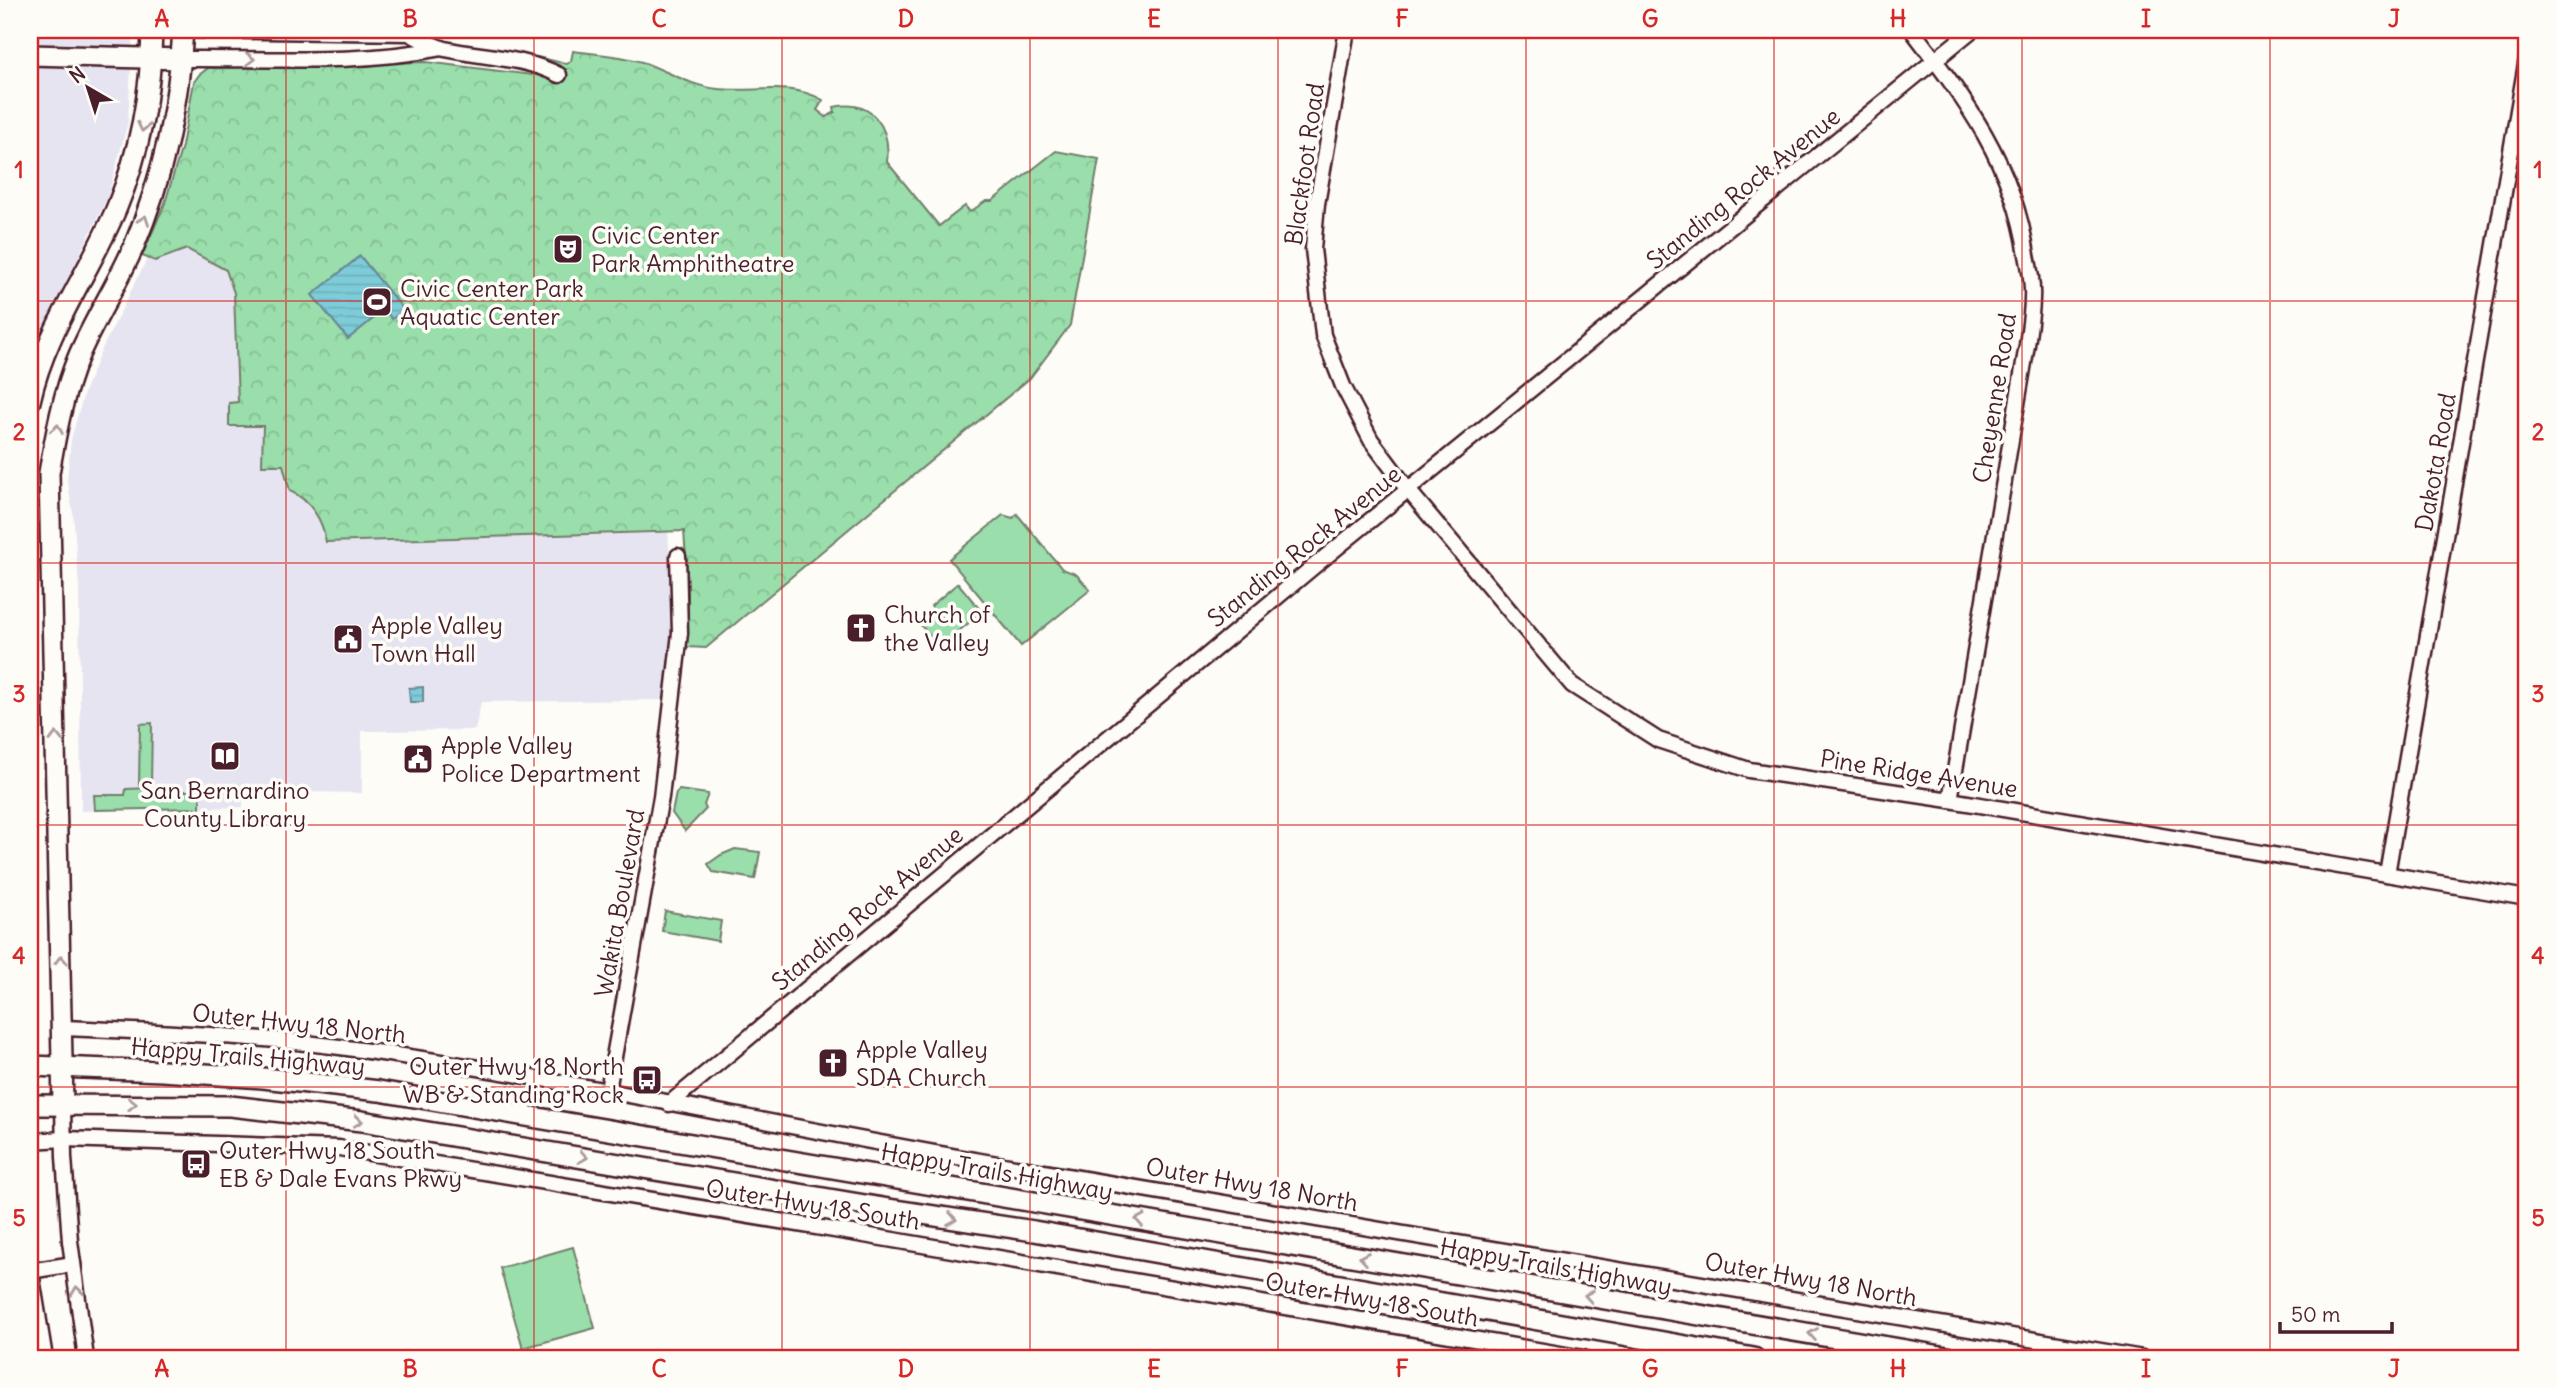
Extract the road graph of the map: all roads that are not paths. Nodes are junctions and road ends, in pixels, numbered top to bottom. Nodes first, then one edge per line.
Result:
1 (152, 30) edge
2 (186, 30) edge
3 (1346, 30) edge
4 (1912, 30) edge
5 (1972, 30) edge
6 (442, 48) junction
7 (30, 55) edge
8 (2527, 58) edge
9 (152, 59) junction
10 (182, 59) junction
11 (1935, 60) junction
12 (559, 75) dead end
13 (30, 401) edge
14 (1409, 491) junction
15 (678, 556) dead end
16 (1950, 800) junction
17 (2387, 874) junction
18 (2527, 898) edge
19 (62, 1028) junction
20 (30, 1066) edge
21 (64, 1067) junction
22 (608, 1090) junction
23 (669, 1104) junction
24 (30, 1105) edge
25 (63, 1105) junction
26 (64, 1139) junction
27 (30, 1141) edge
28 (73, 1265) junction
29 (30, 1266) edge
30 (30, 1271) edge
31 (45, 1358) edge
32 (86, 1358) edge
33 (1584, 1358) edge
34 (1754, 1358) edge
35 (1953, 1358) edge
36 (2143, 1358) edge

1 - 9 main road
2 - 6 street
2 - 10 main road
3 - 14 street, Blackfoot Road
4 - 11 street, Cheyenne Road
5 - 11 street, Standing Rock Avenue
10 -> 6 street
6 - 12 street
7 - 9 main road
8 - 17 street, Dakota Road
9 - 10 main road
9 -> 13 main road
19 -> 10 main road
11 - 14 street, Standing Rock Avenue
11 - 16 street, Cheyenne Road
14 - 16 street, Pine Ridge Avenue
14 - 23 street, Standing Rock Avenue
15 - 22 street, Wakita Boulevard
16 - 17 street, Pine Ridge Avenue
17 - 18 street, Pine Ridge Avenue
19 - 21 main road
19 - 22 street, Outer Hwy 18 North
20 - 21 main road, Happy Trails Highway
21 - 25 main road
35 -> 21 main road, Happy Trails Highway
22 - 23 street, Outer Hwy 18 North
23 - 36 street, Outer Hwy 18 North
24 - 25 main road
25 - 26 street
25 -> 34 main road
26 - 27 street, Outer Hwy 18 South
26 - 28 street
26 - 33 street, Outer Hwy 18 South
28 - 30 street
32 -> 28 street
29 - 30 street
30 - 31 street

